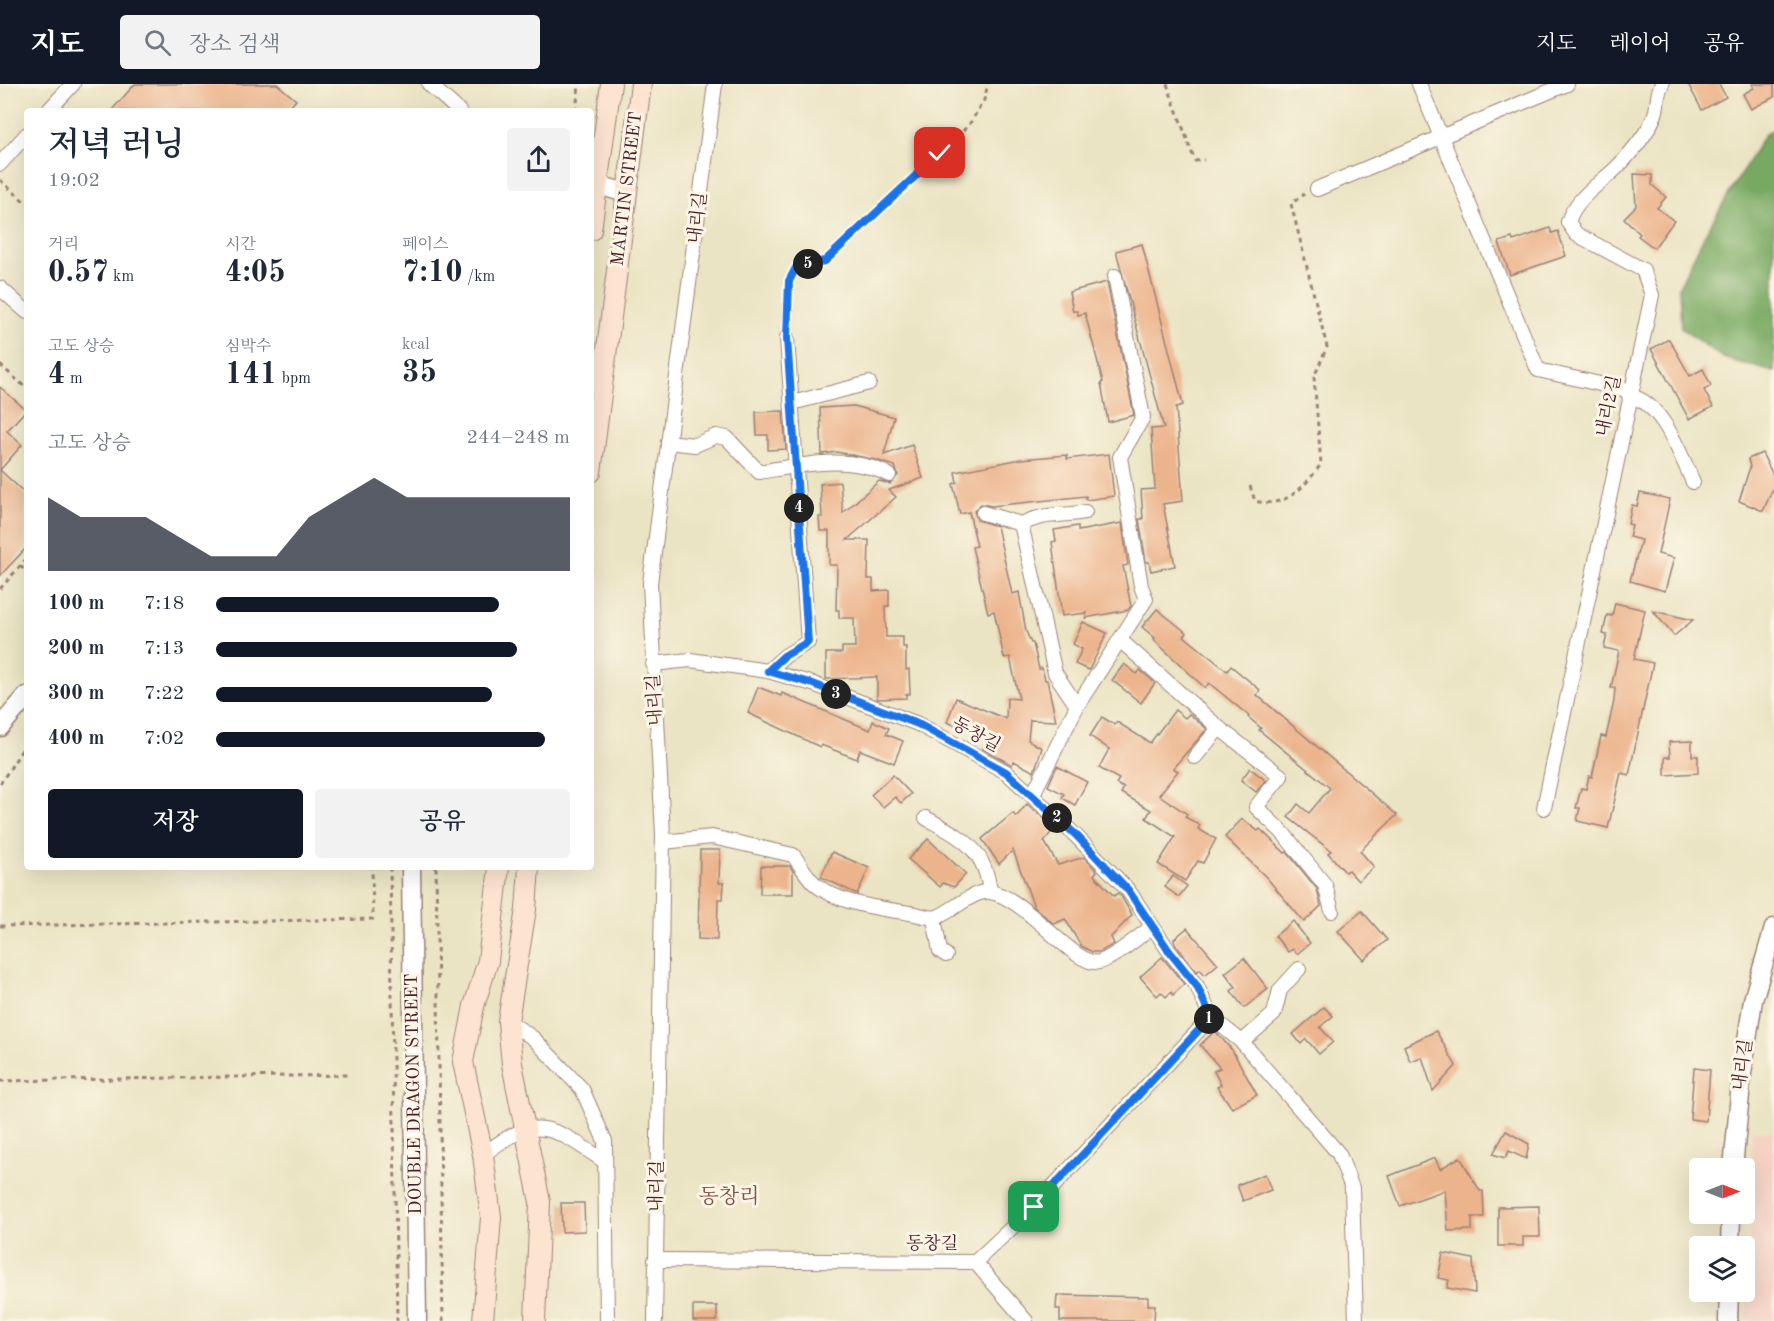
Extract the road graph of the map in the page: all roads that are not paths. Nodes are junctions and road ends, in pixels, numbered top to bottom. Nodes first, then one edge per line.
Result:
1 (73, 84) edge
2 (429, 84) edge
3 (611, 84) edge
4 (641, 84) edge
5 (715, 84) edge
6 (1419, 84) edge
7 (1567, 84) edge
8 (1658, 85) edge
9 (51, 108) edge
10 (456, 108) edge
11 (1441, 135) junction
12 (24, 137) edge
13 (0, 164) edge
14 (594, 184) edge
15 (1317, 189) road end
16 (626, 193) junction
17 (1115, 276) dead end
18 (0, 288) edge
19 (24, 309) edge
20 (787, 338) road end
21 (869, 383) dead end
22 (1630, 394) junction
23 (792, 403) junction
24 (668, 442) junction
25 (594, 448) edge
26 (796, 466) junction
27 (889, 475) dead end
28 (1693, 482) dead end
29 (1085, 512) dead end
30 (982, 513) dead end
31 (1021, 524) junction
32 (1120, 640) junction
33 (654, 664) junction
34 (768, 671) junction
35 (24, 699) edge
36 (1077, 706) junction
37 (0, 727) edge
38 (1219, 728) junction
39 (1195, 757) dead end
40 (1032, 796) junction
41 (1544, 808) dead end
42 (926, 818) dead end
43 (663, 842) junction
44 (411, 870) edge
45 (499, 870) edge
46 (529, 870) edge
47 (990, 892) junction
48 (1332, 911) dead end
49 (934, 918) junction
50 (1152, 927) junction
51 (1774, 928) edge
52 (946, 955) dead end
53 (1299, 969) dead end
54 (1211, 1017) junction
55 (508, 1021) junction
56 (1242, 1042) junction
57 (528, 1130) junction
58 (483, 1155) junction
59 (1734, 1158) edge
60 (604, 1161) junction
61 (656, 1260) junction
62 (975, 1262) junction
63 (1729, 1302) edge
64 (605, 1317) edge
65 (417, 1321) edge
66 (483, 1321) edge
67 (535, 1321) edge
68 (655, 1321) edge
69 (1026, 1321) edge
70 (1356, 1321) edge
71 (1728, 1321) edge

1 - 9 street
2 - 10 street
3 - 14 main road, MARTIN STREET
4 - 16 main road, MARTIN STREET
5 - 24 street, 내리길
6 - 11 street
7 - 11 street
8 - 22 street, 내리2길
11 - 15 street
11 - 22 street
12 - 13 street
14 - 16 street
16 - 25 main road, MARTIN STREET
17 - 32 street
18 - 19 street
20 - 23 street
21 - 23 street
22 - 28 street
22 - 41 street, 내리2길
23 - 26 street
24 - 26 street
24 - 33 street, 내리길
26 - 27 street
26 - 34 street
29 - 31 street
30 - 31 street
31 - 36 street
32 - 36 street
32 - 38 street
33 - 34 street, 동창길
33 - 43 street, 내리길
34 - 40 street, 동창길
35 - 37 street
36 - 40 street
38 - 39 street
38 - 48 street
40 - 50 street, 동창길
42 - 47 street
43 - 49 street
43 - 61 street, 내리길
44 - 65 street, DOUBLE DRAGON STREET
45 - 58 main road
46 - 55 main road
47 - 49 street
47 - 50 street
49 - 52 street
50 - 54 street, 동창길
51 - 59 street, 내리길
53 - 56 street
54 - 56 street, 동창길
54 - 62 street, 동창길
55 - 57 main road
55 - 60 street
56 - 70 street, 동창길
57 - 58 street
57 - 60 street
57 - 67 main road
58 - 66 main road
60 - 64 street
61 - 62 street, 동창길
61 - 68 street, 내리길
62 - 69 street
63 - 71 street

